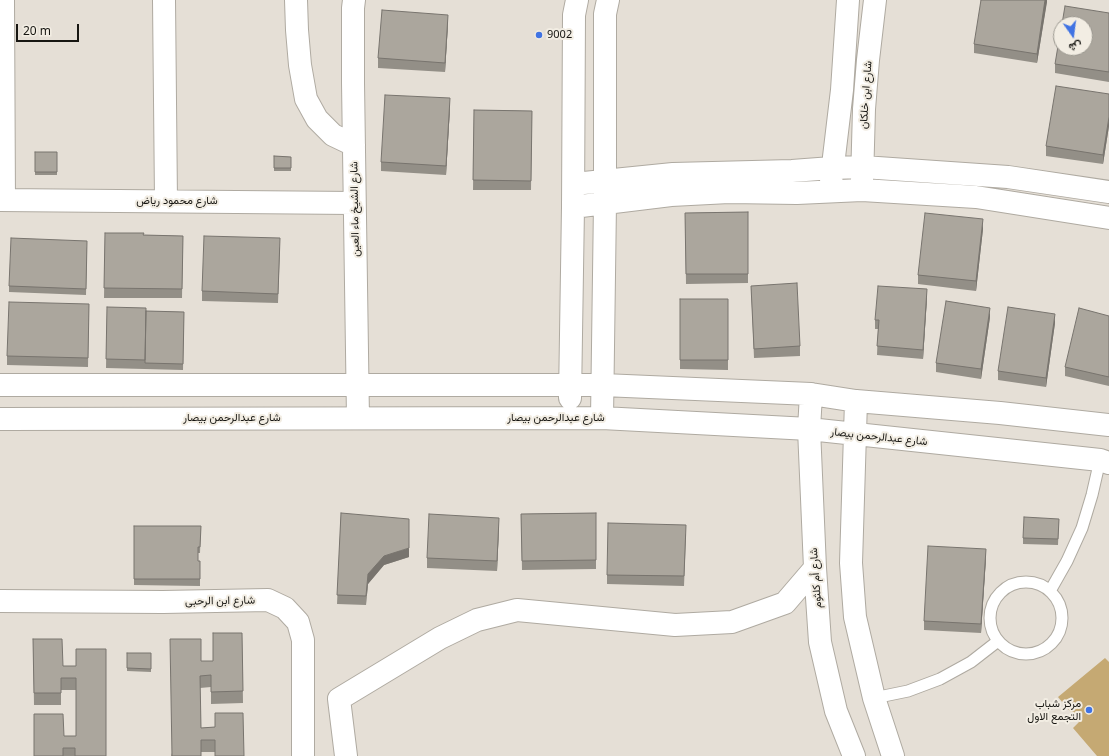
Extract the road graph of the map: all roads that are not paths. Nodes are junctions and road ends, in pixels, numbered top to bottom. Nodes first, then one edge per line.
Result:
1 (3, 0) edge
2 (164, 0) edge
3 (296, 0) edge
4 (354, 0) edge
5 (577, 0) edge
6 (608, 0) edge
7 (848, 0) edge
8 (875, 0) edge
9 (354, 145) junction
10 (863, 167) junction
11 (832, 168) junction
12 (604, 181) junction
13 (574, 184) junction
14 (862, 190) junction
15 (831, 191) junction
16 (1109, 192) edge
17 (2, 200) edge
18 (166, 201) junction
19 (354, 202) junction
20 (604, 203) junction
21 (573, 207) junction
22 (1109, 218) edge
23 (0, 385) edge
24 (570, 385) junction
25 (603, 385) junction
26 (357, 386) junction
27 (811, 394) junction
28 (856, 400) junction
29 (570, 417) junction
30 (358, 418) junction
31 (602, 418) junction
32 (0, 419) edge
33 (1109, 425) edge
34 (809, 429) junction
35 (856, 434) junction
36 (1104, 462) edge
37 (815, 568) junction
38 (1050, 591) junction
39 (0, 601) edge
40 (998, 641) junction
41 (874, 698) junction
42 (339, 699) junction
43 (304, 700) junction
44 (303, 756) edge
45 (346, 756) edge
46 (854, 756) edge
47 (893, 756) edge

1 - 17 street
2 - 18 street
3 - 9 street
4 - 9 street, شارع الشيخ ماء العين
5 - 13 street
6 - 12 street
7 - 11 street
8 - 10 street, شارع ابن خلكان
9 - 19 street, شارع الشيخ ماء العين
10 - 11 street
10 - 14 street, شارع ابن خلكان
10 - 16 street
11 - 12 street
11 - 15 street
12 - 13 street
12 - 20 street
13 - 21 street
14 - 15 street
14 - 22 street
15 - 20 street
17 - 18 street, شارع محمود رياض
18 - 19 street, شارع محمود رياض
19 - 26 street, شارع الشيخ ماء العين
20 - 21 street
20 - 25 street
21 - 24 street
23 - 26 street
24 - 25 street
24 - 26 street
24 - 29 street
25 - 27 street
25 - 31 street
26 - 30 street, شارع الشيخ ماء العين
27 - 28 street
27 - 34 street, شارع أم كلثوم
28 - 33 street
28 - 35 street
29 - 30 street, شارع عبدالرحمن بيصار
29 - 31 street, شارع عبدالرحمن بيصار
30 - 32 street, شارع عبدالرحمن بيصار
31 - 34 street, شارع عبدالرحمن بيصار
34 - 35 street, شارع عبدالرحمن بيصار
34 - 37 street, شارع أم كلثوم
35 - 36 street, شارع عبدالرحمن بيصار
35 - 41 street
36 - 38 lane
37 - 42 street
37 - 46 street, شارع أم كلثوم
38 - 40 lane
38 - 40 lane
39 - 43 street, شارع ابن الرحبى
40 - 41 lane
41 - 47 street
42 - 43 street
42 - 45 street
43 - 44 street, شارع ابن الرحبى

